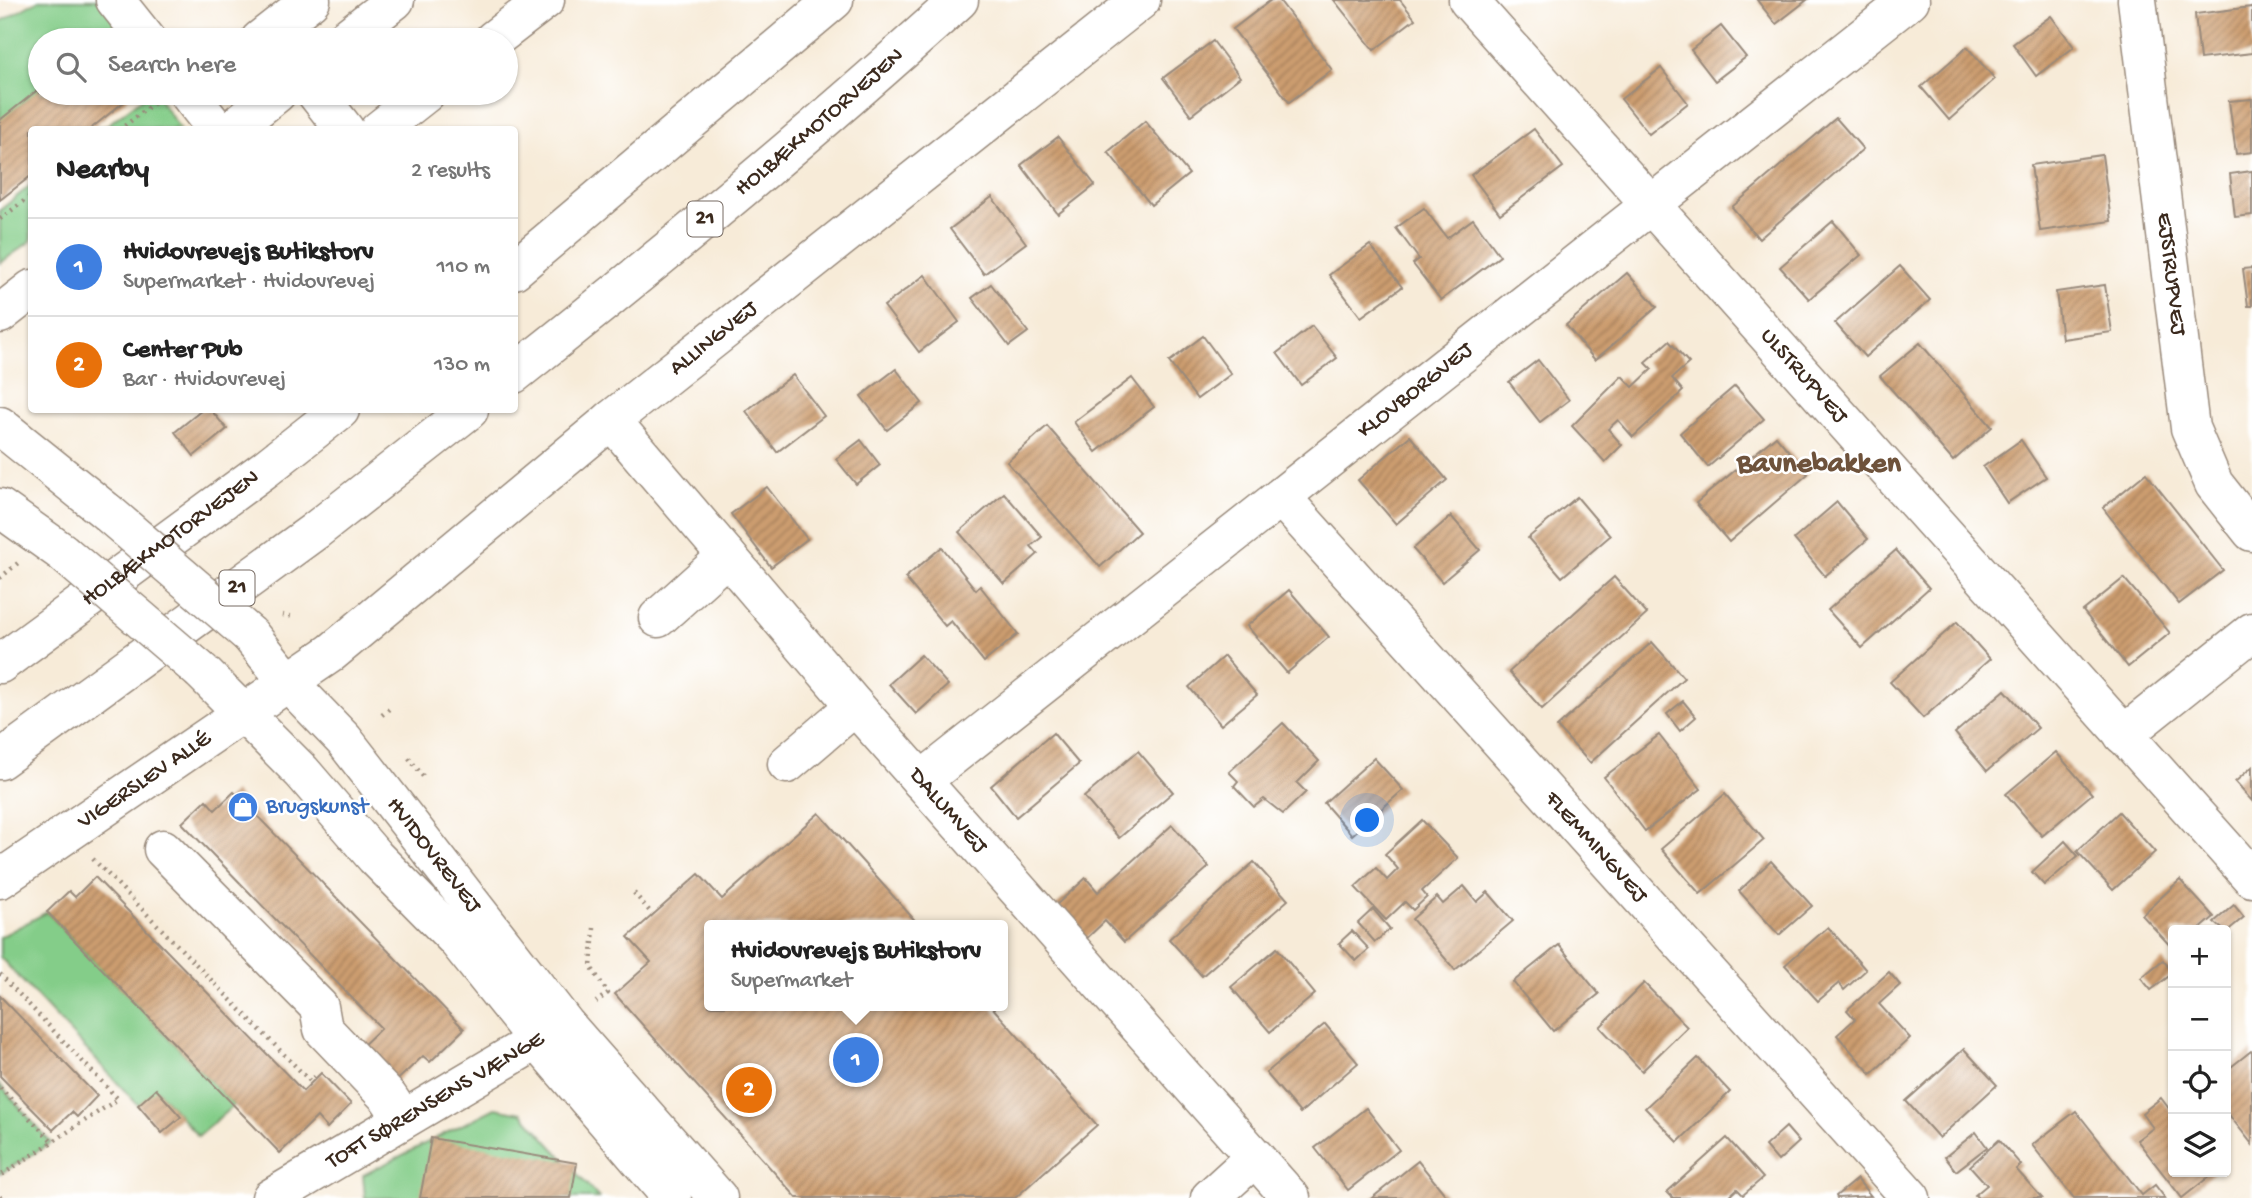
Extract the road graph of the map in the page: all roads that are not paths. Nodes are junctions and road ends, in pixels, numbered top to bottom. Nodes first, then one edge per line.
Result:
1 (115, 0) edge
2 (311, 0) edge
3 (395, 0) edge
4 (545, 0) edge
5 (834, 0) edge
6 (959, 0) edge
7 (1141, 0) edge
8 (1468, 0) edge
9 (1910, 0) edge
10 (2137, 0) edge
11 (137, 28) edge
12 (275, 28) edge
13 (359, 28) edge
14 (509, 28) edge
15 (199, 105) edge
16 (262, 105) edge
17 (325, 105) edge
18 (411, 105) edge
19 (214, 126) edge
20 (236, 126) edge
21 (342, 126) edge
22 (384, 126) edge
23 (1653, 205) junction
24 (518, 267) edge
25 (28, 292) edge
26 (0, 314) edge
27 (518, 371) edge
28 (336, 413) edge
29 (465, 413) edge
30 (611, 420) junction
31 (0, 426) edge
32 (1281, 497) junction
33 (0, 509) edge
34 (2252, 532) edge
35 (727, 556) junction
36 (658, 618) dead end
37 (2252, 632) edge
38 (0, 664) edge
39 (289, 683) junction
40 (855, 706) junction
41 (242, 715) junction
42 (2123, 735) junction
43 (0, 760) edge
44 (787, 764) dead end
45 (921, 781) junction
46 (163, 849) dead end
47 (2252, 878) edge
48 (0, 879) edge
49 (551, 1032) junction
50 (403, 1119) junction
51 (1255, 1157) junction
52 (271, 1198) edge
53 (672, 1198) edge
54 (718, 1198) edge
55 (1210, 1198) edge
56 (1292, 1198) edge
57 (1911, 1198) edge

1 - 11 main road
2 - 12 main road
3 - 13 main road
4 - 14 main road
5 - 24 main road
6 - 27 main road, HOLBÆKMOTORVEJEN / 21
7 - 30 main road, ALLINGVEJ
8 - 23 main road, ULSTRUPVEJ
9 - 23 main road, KLOVBORGVEJ
10 - 34 main road, EJSTRUPVEJ
15 - 19 main road
16 - 20 main road
17 - 21 main road
18 - 22 main road
23 - 32 main road, KLOVBORGVEJ
23 - 42 main road, ULSTRUPVEJ
25 - 26 main road
28 - 38 main road, HOLBÆKMOTORVEJEN
29 - 43 main road, 21
30 - 35 main road, DALUMVEJ
30 - 39 main road, ALLINGVEJ
31 - 39 main road, HVIDOVREVEJ, bridge
32 - 45 main road, KLOVBORGVEJ
32 - 57 main road, FLEMMINGVEJ
33 - 41 main road, HVIDOVREVEJ, bridge
35 - 36 main road
35 - 40 main road, DALUMVEJ
37 - 42 main road
39 - 41 main road, VIGERSLEV ALLÉ
39 - 49 main road, HVIDOVREVEJ
40 - 44 main road
40 - 45 main road, DALUMVEJ
41 - 48 main road, VIGERSLEV ALLÉ
41 - 49 main road, HVIDOVREVEJ
42 - 47 main road, ULSTRUPVEJ
45 - 51 main road, DALUMVEJ
46 - 50 main road
49 - 50 main road, TOFT SØRENSENS VÆNGE
49 - 53 main road, HVIDOVREVEJ
49 - 54 main road, HVIDOVREVEJ
50 - 52 main road, TOFT SØRENSENS VÆNGE
51 - 55 main road
51 - 56 main road, DALUMVEJ

